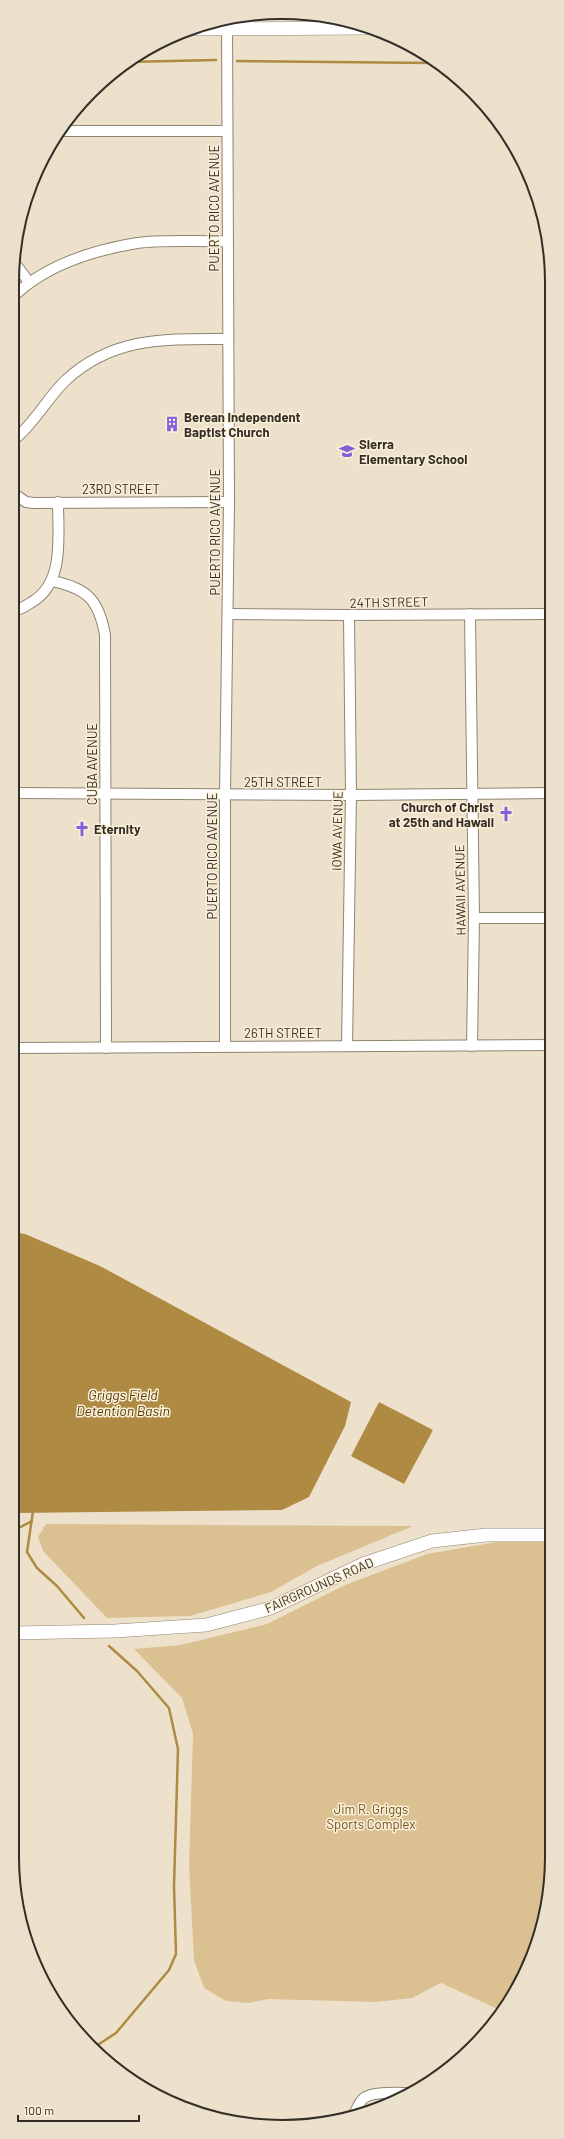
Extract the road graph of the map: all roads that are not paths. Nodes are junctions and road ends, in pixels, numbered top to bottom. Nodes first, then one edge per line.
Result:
1 (235, 23) edge
2 (227, 25) edge
3 (347, 27) edge
4 (67, 131) edge
5 (227, 131) junction
6 (227, 241) junction
7 (20, 270) edge
8 (29, 282) junction
9 (19, 291) edge
10 (227, 339) junction
11 (19, 435) edge
12 (19, 497) edge
13 (58, 502) junction
14 (229, 502) junction
15 (52, 581) junction
16 (19, 608) edge
17 (228, 614) junction
18 (470, 614) junction
19 (545, 614) edge
20 (349, 615) junction
21 (19, 793) edge
22 (545, 793) edge
23 (105, 794) junction
24 (225, 795) junction
25 (351, 795) junction
26 (472, 795) junction
27 (474, 918) junction
28 (545, 918) edge
29 (225, 1046) junction
30 (347, 1046) junction
31 (472, 1046) junction
32 (545, 1046) edge
33 (19, 1048) edge
34 (106, 1048) junction
35 (545, 1535) edge
36 (19, 1633) edge
37 (397, 2093) edge
38 (356, 2109) edge

1 - 3 main road
2 - 5 street, PUERTO RICO AVENUE
4 - 5 street
5 - 6 street, PUERTO RICO AVENUE
6 - 8 street
6 - 10 street, PUERTO RICO AVENUE
7 - 8 street
8 - 9 street
10 - 11 street
10 - 14 street, PUERTO RICO AVENUE
12 - 13 street, 23RD STREET
13 - 14 street, 23RD STREET
13 - 15 street
14 - 17 street, PUERTO RICO AVENUE
15 - 16 street
15 - 23 street, CUBA AVENUE
17 - 20 street, 24TH STREET
17 - 24 street, PUERTO RICO AVENUE
18 - 19 street, 24TH STREET
18 - 20 street, 24TH STREET
18 - 26 street, HAWAII AVENUE
20 - 25 street, IOWA AVENUE
21 - 23 street, 25TH STREET
22 - 26 street, 25TH STREET
23 - 24 street, 25TH STREET
23 - 34 street, CUBA AVENUE
24 - 25 street, 25TH STREET
24 - 29 street, PUERTO RICO AVENUE
25 - 26 street, 25TH STREET
25 - 30 street, IOWA AVENUE
26 - 27 street, HAWAII AVENUE
27 - 28 street
27 - 31 street, HAWAII AVENUE
29 - 30 street, 26TH STREET
29 - 34 street, 26TH STREET
30 - 31 street, 26TH STREET
31 - 32 street, 26TH STREET
33 - 34 street, 26TH STREET
35 - 36 main road, FAIRGROUNDS ROAD
37 - 38 street

